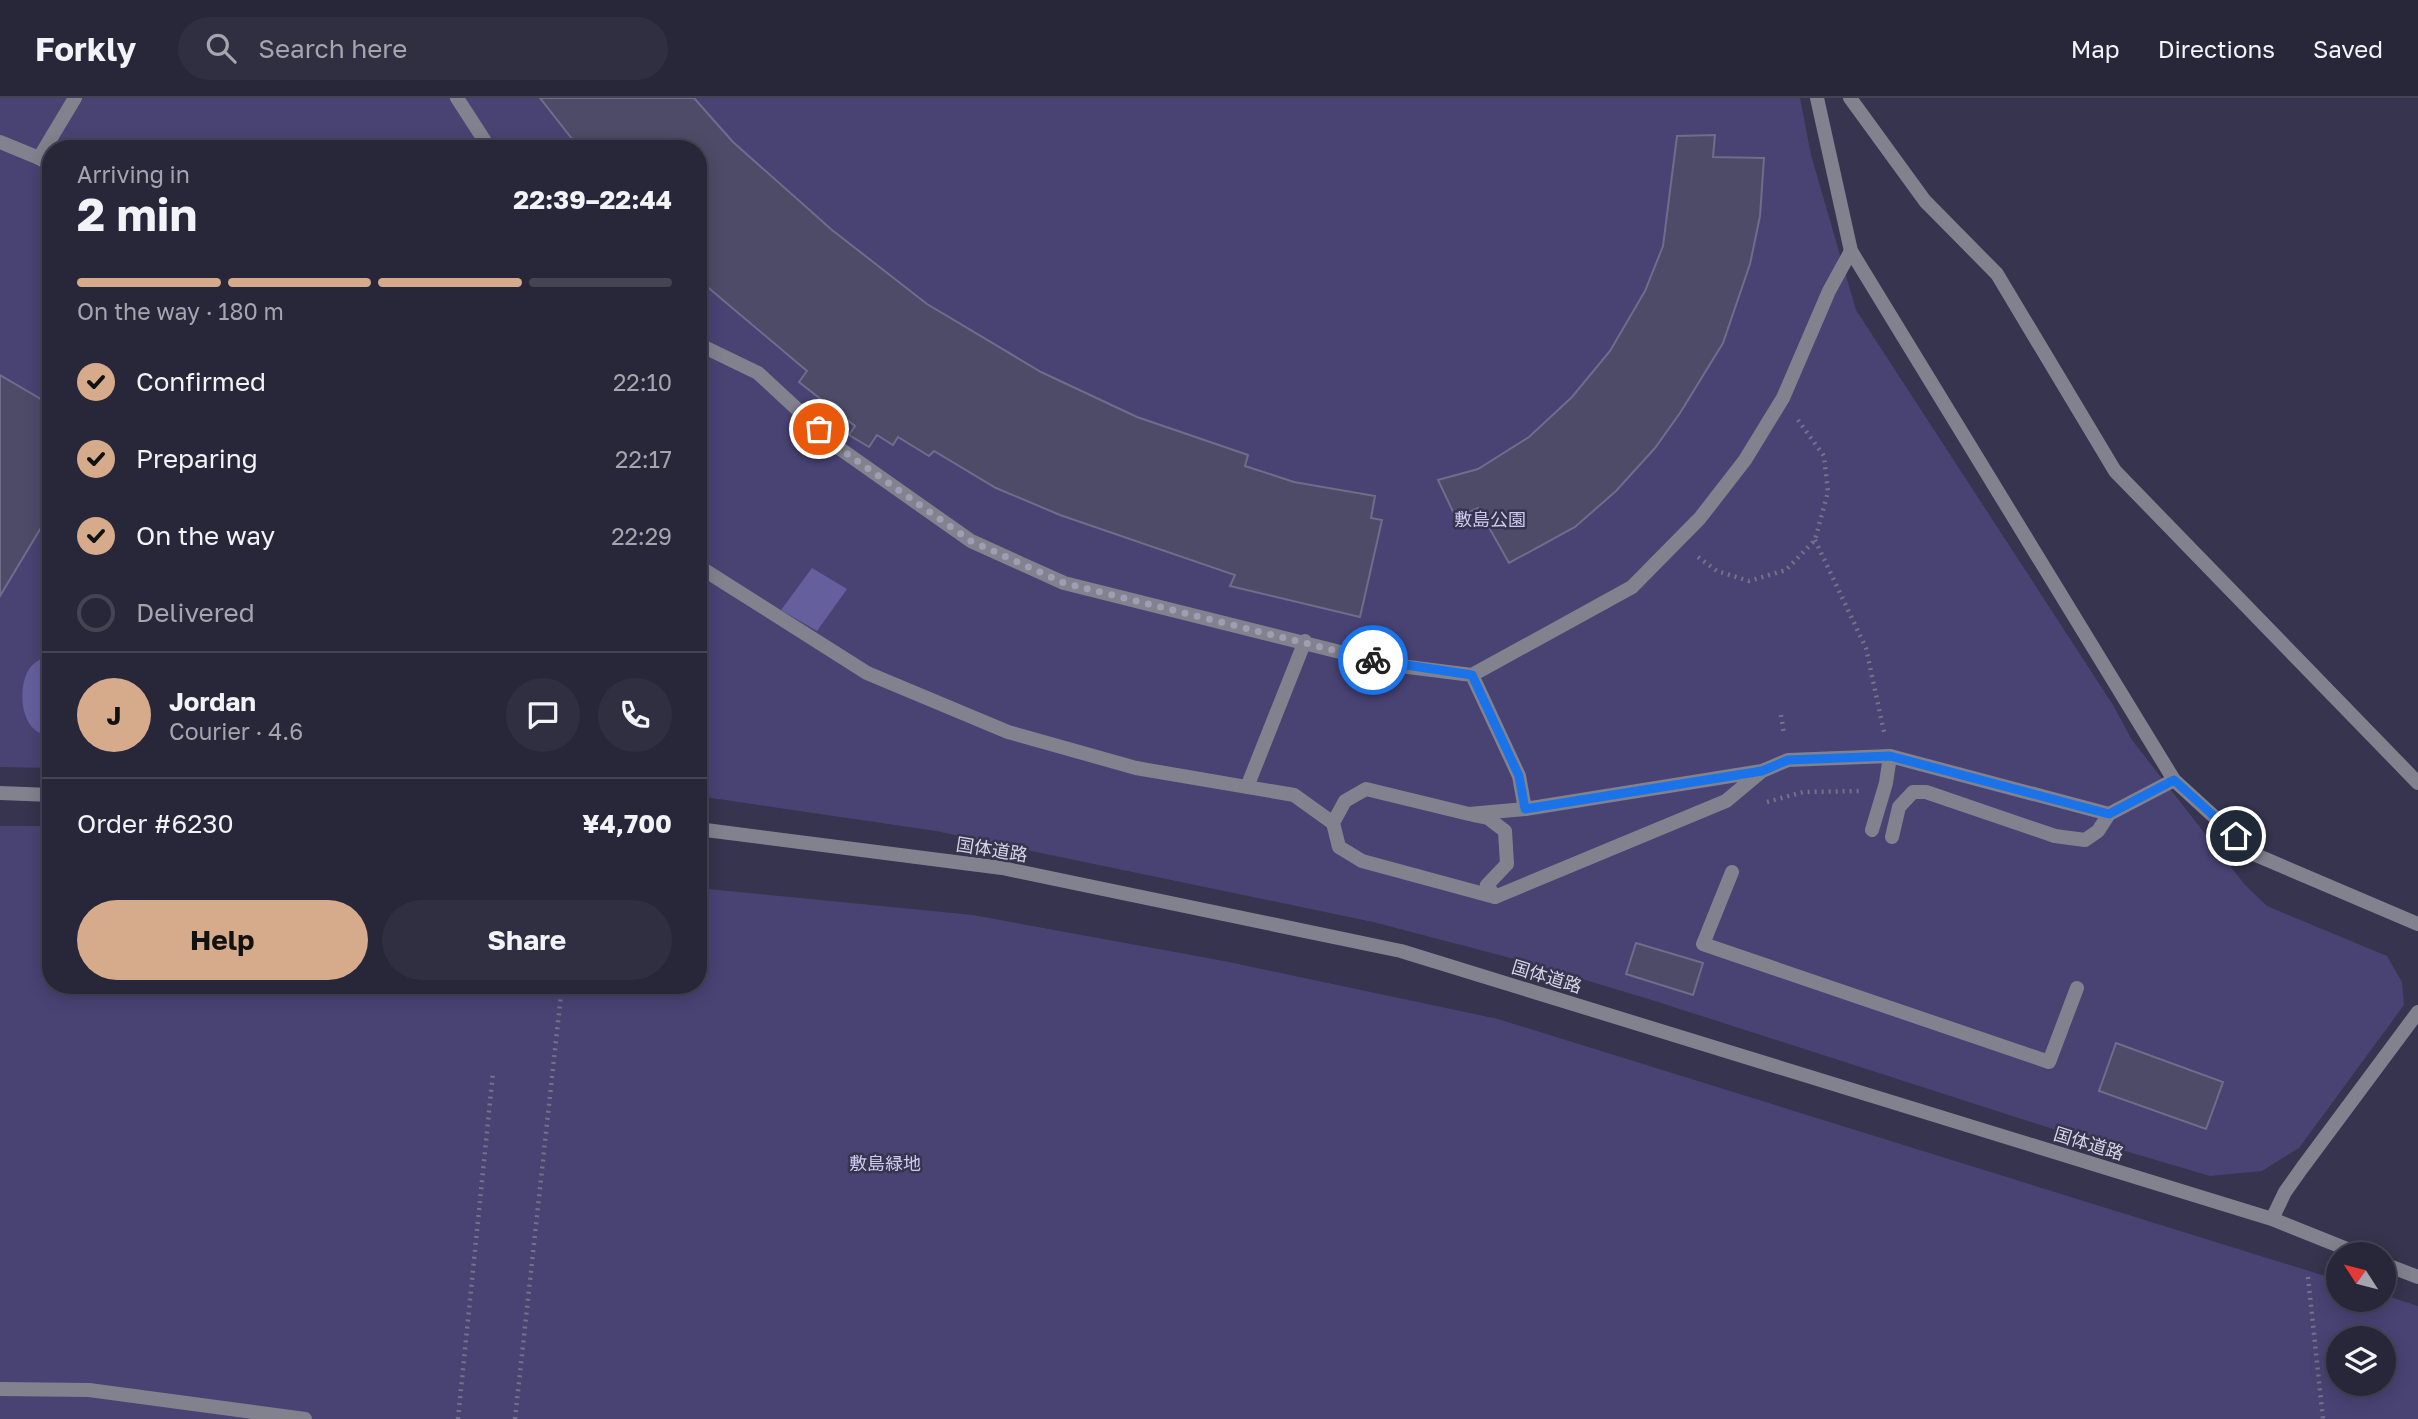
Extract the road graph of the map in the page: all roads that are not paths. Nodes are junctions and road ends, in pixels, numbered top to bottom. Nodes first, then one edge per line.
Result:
1 (75, 98) edge
2 (457, 98) edge
3 (1817, 98) edge
4 (1850, 98) edge
5 (55, 140) edge
6 (484, 140) edge
7 (0, 142) edge
8 (42, 161) edge
9 (1851, 251) junction
10 (707, 348) edge
11 (707, 572) edge
12 (1305, 641) junction
13 (1472, 675) junction
14 (1890, 756) junction
15 (1762, 771) junction
16 (2174, 780) junction
17 (2418, 783) edge
18 (1247, 787) junction
19 (0, 793) edge
20 (42, 795) edge
21 (1525, 809) junction
22 (1469, 814) junction
23 (2109, 814) junction
24 (1333, 823) junction
25 (707, 830) edge
26 (1872, 830) dead end
27 (1892, 837) dead end
28 (1732, 872) dead end
29 (1495, 897) junction
30 (2418, 924) edge
31 (2077, 988) dead end
32 (2418, 1012) edge
33 (2273, 1219) junction
34 (2330, 1242) edge
35 (2396, 1269) edge
36 (2418, 1278) edge
37 (0, 1388) edge
38 (305, 1419) edge

1 - 5 street
2 - 6 street
3 - 9 street
4 - 17 street
7 - 8 street
9 - 13 street
9 - 16 street
10 - 12 street
11 - 18 street
12 - 13 street
12 - 18 street
13 - 21 street
14 - 15 street
14 - 23 street
14 - 26 street
15 - 21 street
15 - 29 street
16 - 23 street
16 - 30 street
18 - 24 street
19 - 20 street
21 - 22 street
22 - 24 street
22 - 29 street
23 - 27 street
24 - 29 street
25 - 33 street, 国体道路
28 - 31 street
32 - 33 street
33 - 34 street, 国体道路
35 - 36 street
37 - 38 street

